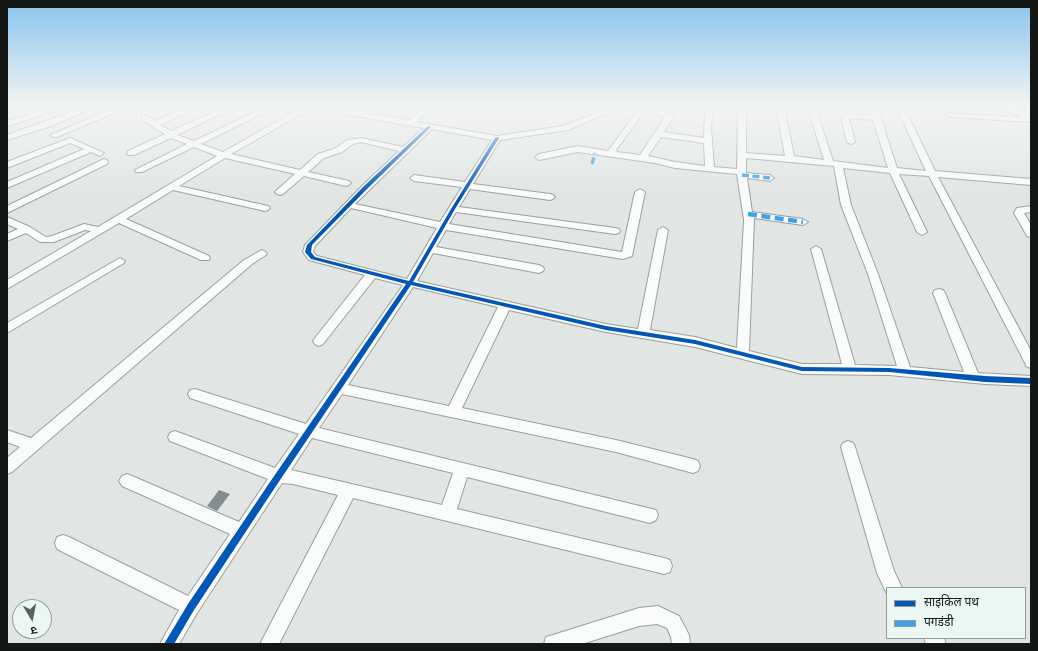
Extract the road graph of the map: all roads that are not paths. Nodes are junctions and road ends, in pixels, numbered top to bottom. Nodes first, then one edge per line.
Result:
1 (168, 136) edge
2 (175, 136) edge
3 (211, 136) edge
4 (253, 136) edge
5 (419, 136) edge
6 (487, 136) edge
7 (508, 136) edge
8 (622, 136) edge
9 (657, 136) edge
10 (675, 136) edge
11 (708, 136) edge
12 (741, 136) edge
13 (785, 136) edge
14 (823, 136) edge
15 (850, 136) edge
16 (883, 136) edge
17 (914, 136) edge
18 (497, 138) junction
19 (708, 141) junction
20 (851, 142) dead end
21 (195, 144) junction
22 (91, 149) junction
23 (405, 150) junction
24 (131, 152) dead end
25 (100, 153) dead end
26 (741, 154) junction
27 (223, 155) junction
28 (616, 155) junction
29 (539, 157) dead end
30 (643, 158) junction
31 (790, 159) junction
32 (104, 162) dead end
33 (834, 163) junction
34 (7, 165) edge
35 (710, 169) junction
36 (139, 170) dead end
37 (893, 170) junction
38 (301, 173) junction
39 (742, 174) junction
40 (932, 174) junction
41 (414, 178) dead end
42 (770, 178) dead end
43 (1031, 182) edge
44 (346, 183) dead end
45 (7, 185) edge
46 (468, 186) junction
47 (172, 187) junction
48 (280, 192) dead end
49 (640, 192) dead end
50 (550, 197) dead end
51 (349, 205) junction
52 (265, 208) dead end
53 (453, 208) junction
54 (1031, 209) edge
55 (7, 210) edge
56 (748, 214) junction
57 (118, 219) junction
58 (7, 220) edge
59 (803, 222) dead end
60 (443, 226) junction
61 (26, 229) junction
62 (101, 230) junction
63 (663, 230) dead end
64 (615, 231) dead end
65 (922, 232) dead end
66 (1031, 234) edge
67 (7, 238) edge
68 (430, 249) junction
69 (816, 249) dead end
70 (262, 253) dead end
71 (205, 258) dead end
72 (120, 261) dead end
73 (538, 269) dead end
74 (372, 274) junction
75 (410, 283) junction
76 (7, 285) edge
77 (939, 293) dead end
78 (505, 305) junction
79 (7, 329) edge
80 (643, 334) junction
81 (319, 341) dead end
82 (743, 353) junction
83 (1031, 363) edge
84 (850, 370) junction
85 (905, 372) junction
86 (972, 378) junction
87 (1031, 381) edge
88 (338, 388) junction
89 (195, 394) dead end
90 (453, 412) junction
91 (310, 431) junction
92 (7, 436) edge
93 (175, 437) dead end
94 (33, 445) junction
95 (848, 447) dead end
96 (694, 466) dead end
97 (7, 467) edge
98 (462, 468) junction
99 (278, 476) junction
100 (127, 481) dead end
101 (349, 490) junction
102 (447, 514) junction
103 (650, 515) dead end
104 (242, 531) junction
105 (63, 543) dead end
106 (664, 566) dead end
107 (893, 587) edge
108 (191, 607) junction
109 (169, 644) edge
110 (269, 644) edge
111 (553, 644) edge
112 (681, 644) edge

1 - 24 street
2 - 21 street
3 - 21 street
4 - 27 street
5 - 23 street
6 - 18 street
7 - 18 street
8 - 28 street
9 - 30 street
10 - 19 street
11 - 19 street
12 - 26 street
13 - 31 street
14 - 33 street
15 - 20 street
16 - 37 street
17 - 40 street
18 - 46 street
19 - 35 street
21 - 27 street
21 - 36 street
22 - 25 street
22 - 34 street
22 - 45 street
23 - 38 street
23 - 51 street
26 - 31 street
26 - 39 street
27 - 38 street
27 - 47 street
28 - 29 street
28 - 30 street
30 - 35 street
31 - 33 street
32 - 55 street
33 - 37 street
33 - 85 street
35 - 39 street
37 - 40 street
37 - 65 street
38 - 44 street
38 - 48 street
39 - 42 street
39 - 56 street
40 - 43 street
40 - 83 street
41 - 46 street
46 - 50 street
46 - 53 street
47 - 52 street
47 - 57 street
49 - 60 street
51 - 60 street
51 - 74 street
53 - 60 street
53 - 64 street
54 - 66 street
56 - 59 street
56 - 82 street
57 - 62 street
57 - 71 street
58 - 61 street
60 - 68 street
61 - 62 street
61 - 67 street
62 - 76 street
63 - 80 street
68 - 73 street
68 - 75 street
69 - 84 street
70 - 94 street
72 - 79 street
74 - 75 street
74 - 81 street
75 - 78 street
75 - 88 street
77 - 86 street
78 - 80 street
78 - 90 street
80 - 82 street
82 - 84 street
84 - 85 street
85 - 86 street
86 - 87 street
88 - 90 street
88 - 91 street
89 - 91 street
90 - 96 street
91 - 98 street
91 - 99 street
92 - 94 street
93 - 99 street
94 - 97 street
95 - 107 street
98 - 102 street
98 - 103 street
99 - 101 street
99 - 104 street
100 - 104 street
101 - 102 street
101 - 110 street
102 - 106 street
104 - 108 street
105 - 108 street
108 - 109 street
111 - 112 street

